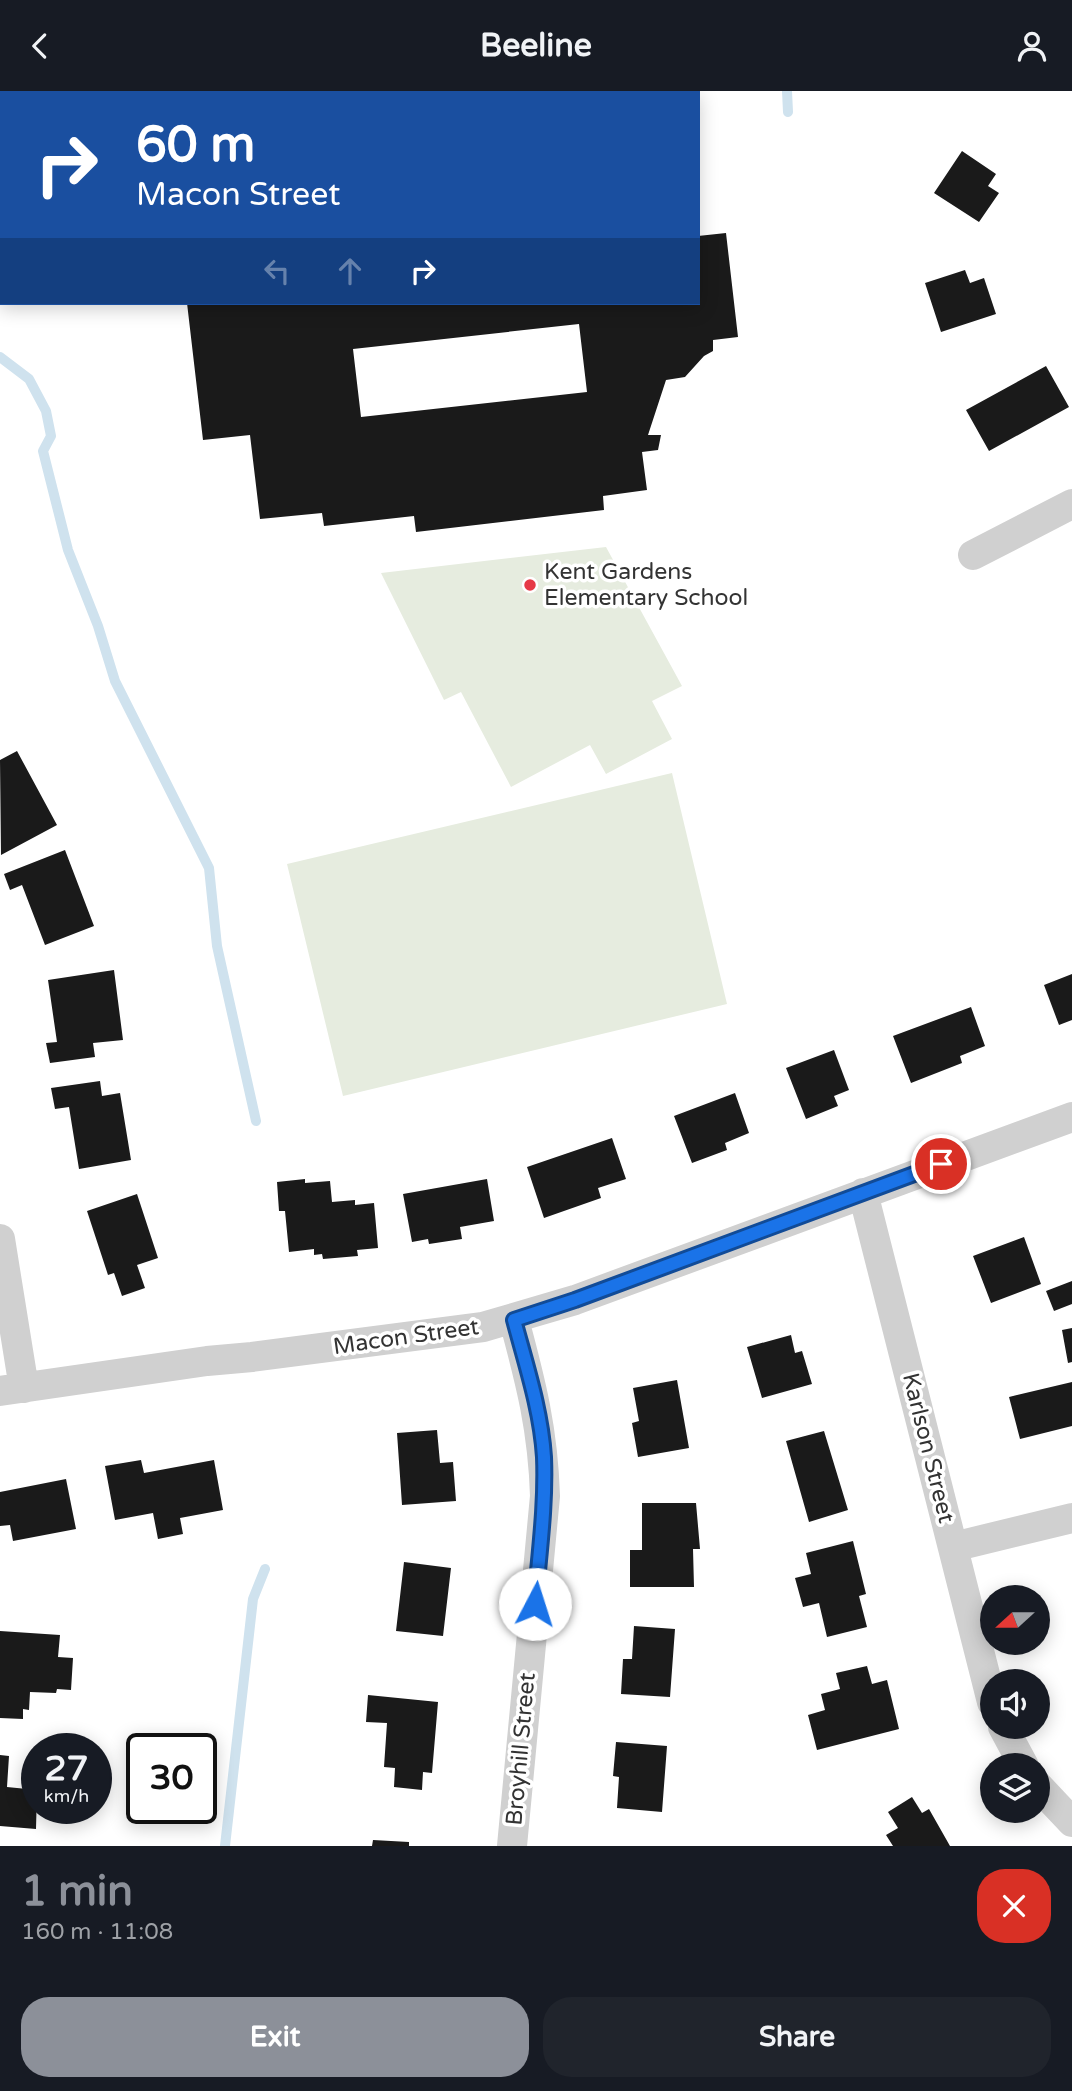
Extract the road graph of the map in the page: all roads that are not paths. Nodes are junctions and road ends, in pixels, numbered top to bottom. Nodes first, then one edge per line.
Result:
1 (1072, 504) edge
2 (973, 555) dead end
3 (1072, 1117) edge
4 (863, 1193) junction
5 (0, 1239) edge
6 (514, 1320) junction
7 (12, 1389) edge
8 (1072, 1518) edge
9 (953, 1547) junction
10 (984, 1669) edge
11 (1050, 1799) edge
12 (1072, 1822) edge
13 (512, 1846) edge

1 - 2 street
3 - 4 street, Macon Street
4 - 6 street, Macon Street
4 - 9 street, Karlson Street
5 - 7 street
6 - 7 street, Macon Street
6 - 13 street, Broyhill Street
8 - 9 street
9 - 10 street, Karlson Street
11 - 12 street

